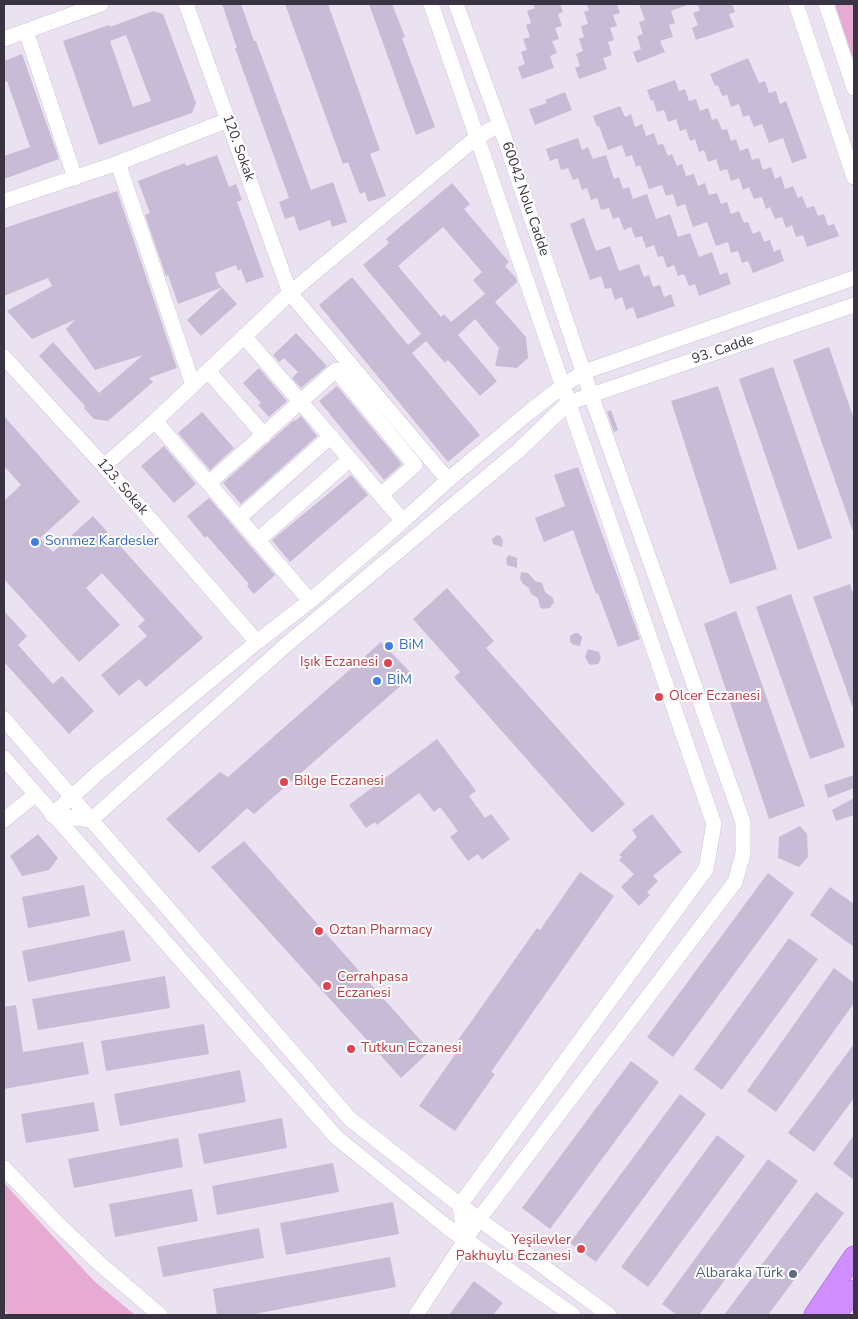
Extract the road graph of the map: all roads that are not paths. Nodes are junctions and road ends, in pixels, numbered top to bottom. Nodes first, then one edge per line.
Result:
1 (101, 4) edge
2 (186, 4) edge
3 (431, 4) edge
4 (456, 4) edge
5 (796, 4) edge
6 (826, 4) edge
7 (26, 31) junction
8 (4, 39) edge
9 (854, 88) edge
10 (228, 120) junction
11 (500, 125) junction
12 (477, 137) junction
13 (118, 163) junction
14 (854, 177) edge
15 (75, 178) junction
16 (4, 201) edge
17 (854, 278) edge
18 (290, 292) junction
19 (854, 304) edge
20 (244, 336) junction
21 (4, 356) edge
22 (208, 370) junction
23 (584, 372) junction
24 (193, 385) junction
25 (564, 385) junction
26 (591, 395) junction
27 (301, 402) junction
28 (568, 403) junction
29 (155, 421) junction
30 (264, 435) junction
31 (331, 436) junction
32 (350, 458) junction
33 (104, 466) junction
34 (448, 480) junction
35 (209, 483) junction
36 (381, 495) junction
37 (239, 518) junction
38 (403, 521) junction
39 (258, 540) junction
40 (310, 601) junction
41 (257, 642) junction
42 (4, 719) edge
43 (4, 758) edge
44 (35, 795) junction
45 (72, 797) junction
46 (52, 815) junction
47 (4, 820) edge
48 (92, 820) junction
49 (4, 1168) edge
50 (460, 1205) junction
51 (479, 1220) junction
52 (465, 1241) junction
53 (854, 1256) edge
54 (854, 1290) edge
55 (160, 1315) edge
56 (416, 1315) edge
57 (572, 1315) edge
58 (609, 1315) edge
59 (814, 1315) edge
60 (836, 1315) edge

1 - 7 street
2 - 10 street, 120. Sokak
3 - 12 street
4 - 11 street, 60042 Nolu Cadde
5 - 14 street
6 - 9 street
7 - 8 street
7 - 15 street
10 - 13 street
10 - 18 street, 120. Sokak
11 - 12 street
11 - 23 street, 60042 Nolu Cadde
12 - 18 street
12 - 25 street
13 - 15 street
13 - 24 street
15 - 16 street
17 - 23 street
18 - 20 street
18 - 34 street
19 - 26 street, 93. Cadde
20 - 22 street
20 - 27 street
21 - 33 street, 123. Sokak
22 - 24 street
22 - 30 street
23 - 25 street
23 - 26 street, 60042 Nolu Cadde
24 - 29 street
25 - 28 street
25 - 34 street
26 - 28 street, 93. Cadde
26 - 51 street, 60042 Nolu Cadde
27 - 30 street
27 - 31 street
27 - 36 street
28 - 48 street
28 - 50 street
29 - 33 street
29 - 35 street
30 - 35 street
31 - 32 street
31 - 37 street
32 - 36 street
32 - 39 street
33 - 41 street, 123. Sokak
34 - 38 street
35 - 37 street
36 - 38 street
37 - 39 street
38 - 40 street
39 - 40 street
40 - 41 street
41 - 45 street
42 - 45 street
43 - 44 street
44 - 46 street
44 - 47 street
45 - 46 street
45 - 48 street
46 - 48 street
46 - 52 street
48 - 50 street
49 - 55 street
50 - 51 street
50 - 52 street
51 - 52 street, 60042 Nolu Cadde
51 - 58 street
52 - 56 street, 60042 Nolu Cadde
52 - 57 street
53 - 59 main road
54 - 60 main road

